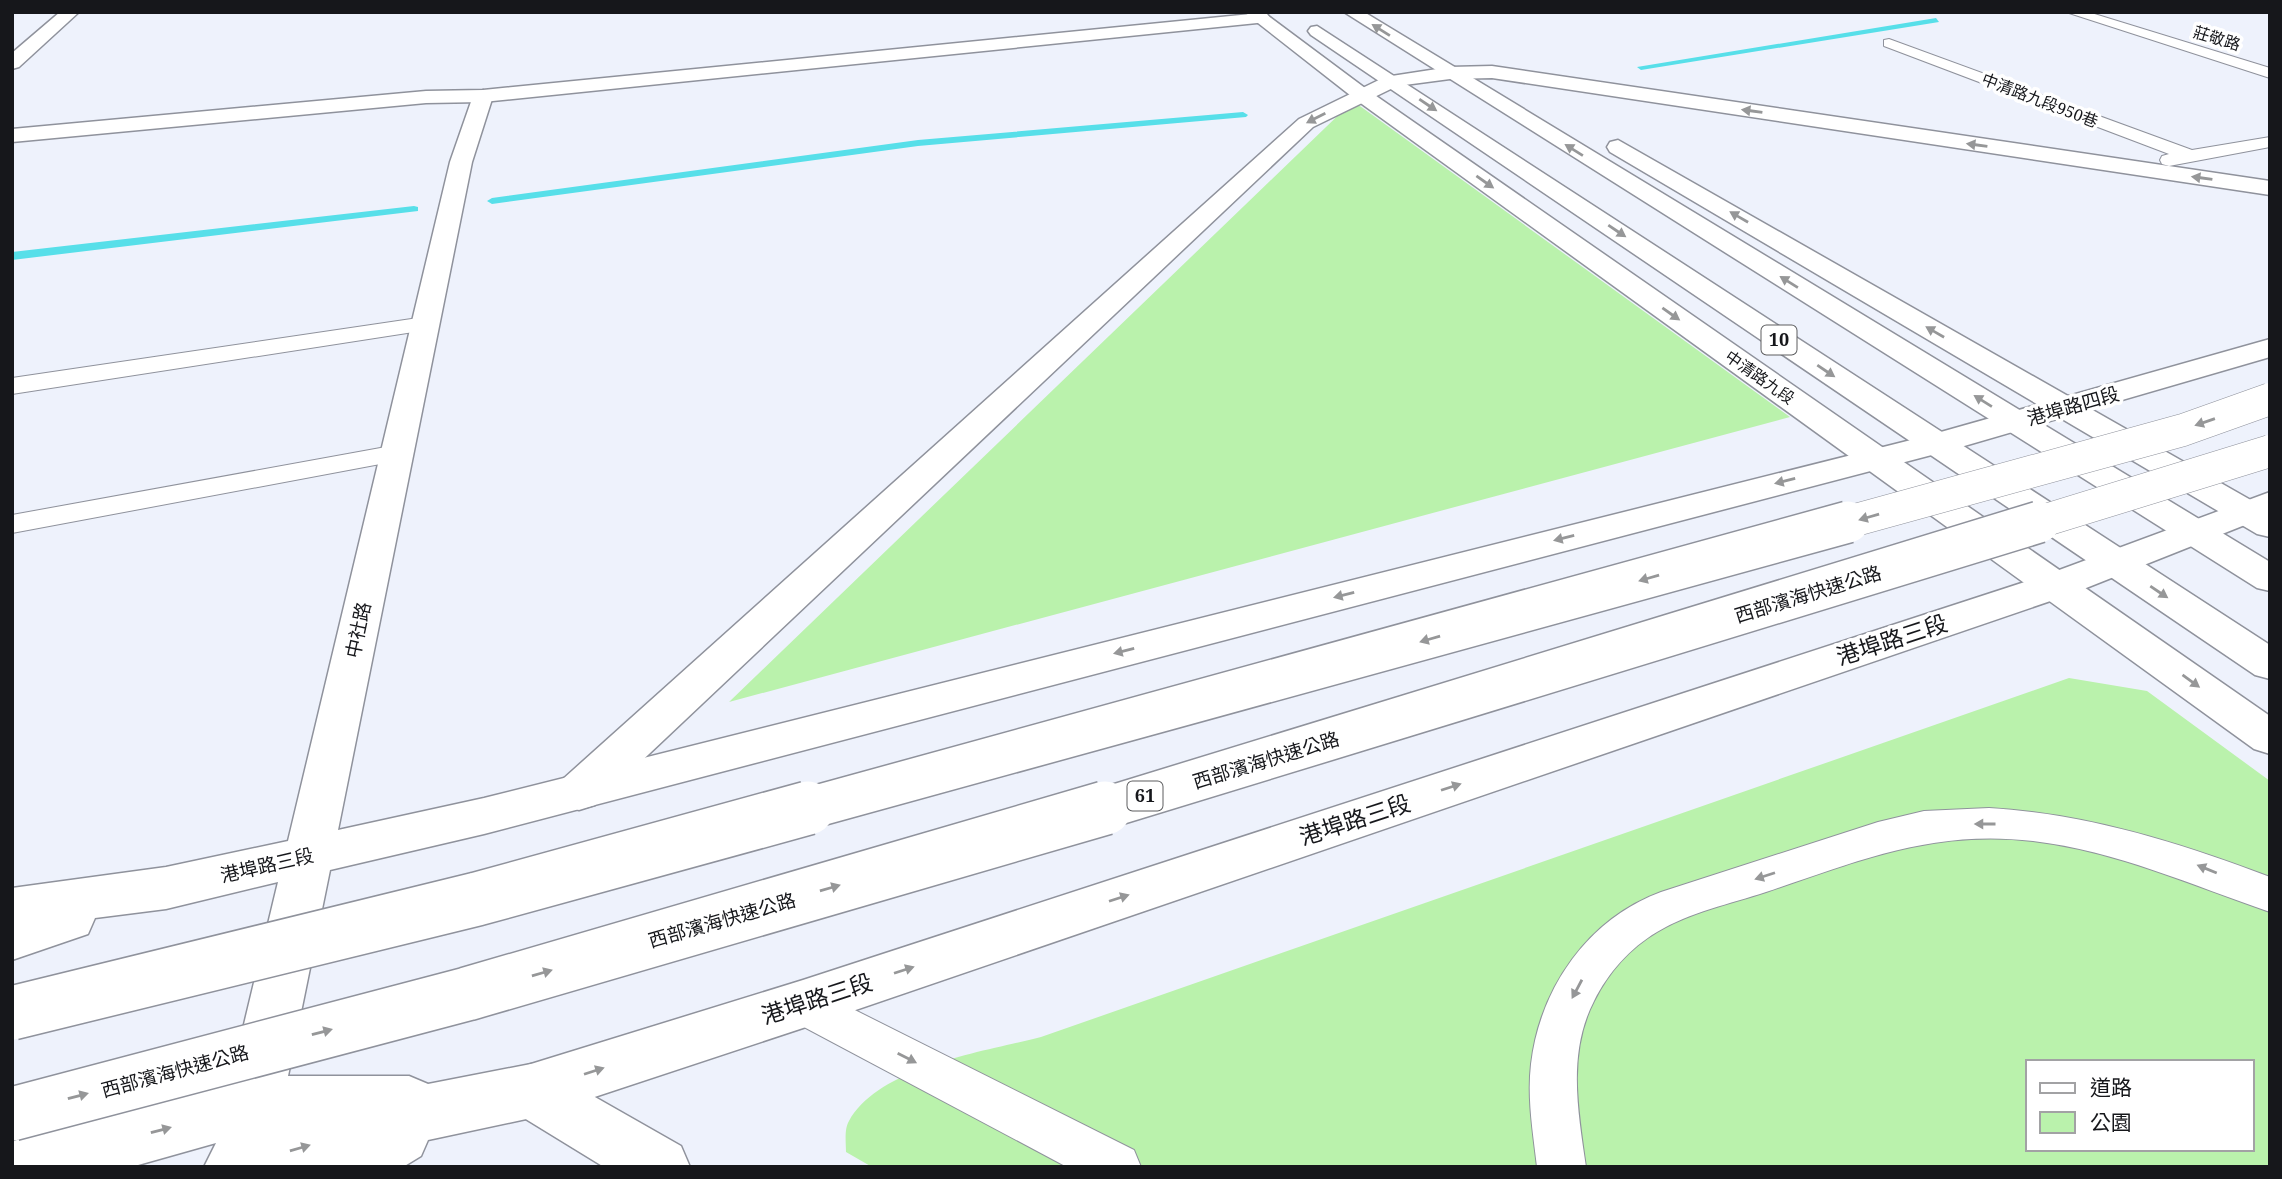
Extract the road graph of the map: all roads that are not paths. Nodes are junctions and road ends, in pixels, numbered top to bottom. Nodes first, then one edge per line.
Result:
1 (71, 12) edge
2 (1290, 12) edge
3 (1352, 12) edge
4 (1394, 12) edge
5 (2073, 12) edge
6 (1256, 15) edge
7 (1889, 43) dead end
8 (12, 63) edge
9 (1492, 72) junction
10 (1450, 73) junction
11 (2270, 73) edge
12 (1392, 81) junction
13 (1362, 95) junction
14 (483, 96) junction
15 (12, 136) edge
16 (2270, 142) edge
17 (2190, 156) junction
18 (2126, 167) junction
19 (2270, 188) edge
20 (425, 324) junction
21 (2270, 348) edge
22 (12, 386) edge
23 (2270, 399) edge
24 (2065, 408) junction
25 (2016, 422) junction
26 (1935, 444) junction
27 (2270, 451) edge
28 (397, 453) junction
29 (1875, 458) junction
30 (2262, 514) edge
31 (12, 524) edge
32 (2193, 533) junction
33 (2118, 564) junction
34 (2270, 579) edge
35 (2057, 585) junction
36 (2270, 665) edge
37 (2270, 738) edge
38 (579, 792) junction
39 (309, 856) junction
40 (166, 888) junction
41 (2270, 895) edge
42 (12, 909) edge
43 (12, 924) edge
44 (12, 938) edge
45 (803, 1004) junction
46 (12, 1013) edge
47 (531, 1091) junction
48 (255, 1104) junction
49 (457, 1104) junction
50 (12, 1114) edge
51 (238, 1166) edge
52 (24, 1167) edge
53 (344, 1167) edge
54 (660, 1167) edge
55 (1117, 1167) edge
56 (1562, 1167) edge

1 - 8 main road
2 - 12 main road, 10
10 -> 3 main road
4 - 9 main road
5 - 11 lane, 莊敬路
6 - 13 main road, 中清路九段
6 - 14 main road
7 - 17 lane, 中清路九段950巷
9 - 10 main road
18 -> 9 main road
24 -> 9 main road
10 - 12 main road
25 -> 10 main road
12 - 13 main road
12 -> 26 main road, 10
13 -> 29 main road, 中清路九段
13 -> 38 main road
14 - 15 main road
14 - 20 main road, 中社路
16 - 17 lane
17 - 18 lane
19 -> 18 main road
20 - 22 lane
20 - 28 main road, 中社路
21 - 24 main road, 港埠路四段
23 -> 46 main road, bridge
24 - 25 main road, 港埠路四段
24 - 30 main road
25 - 26 main road, 港埠路四段
25 - 32 main road
26 - 29 main road, 港埠路四段
26 - 33 main road, 10
50 -> 27 main road, 西部濱海快速公路 / 61, bridge
28 - 31 lane
28 - 39 main road, 中社路
29 - 35 main road, 中清路九段
29 -> 38 main road, 港埠路三段
30 - 32 main road, 港埠路三段
32 - 33 main road, 港埠路三段
32 - 34 main road
33 - 35 main road, 港埠路三段
33 -> 36 main road, 10
35 -> 37 main road, 中清路九段
45 -> 35 main road, 港埠路三段
38 - 39 main road, 港埠路三段
39 - 40 main road, 港埠路三段
39 - 48 main road, 中社路
40 - 42 main road, 港埠路三段
40 - 43 main road, 港埠路三段
40 - 44 main road, 港埠路三段
41 -> 56 lane
47 -> 45 main road, 港埠路三段
45 -> 55 lane
47 - 49 main road, 港埠路三段
47 - 54 main road
48 - 49 main road, 港埠路三段
48 - 51 main road, 中社路
52 -> 48 main road, 港埠路三段
51 -> 49 main road, 港埠路三段
49 - 53 main road, 港埠路三段

